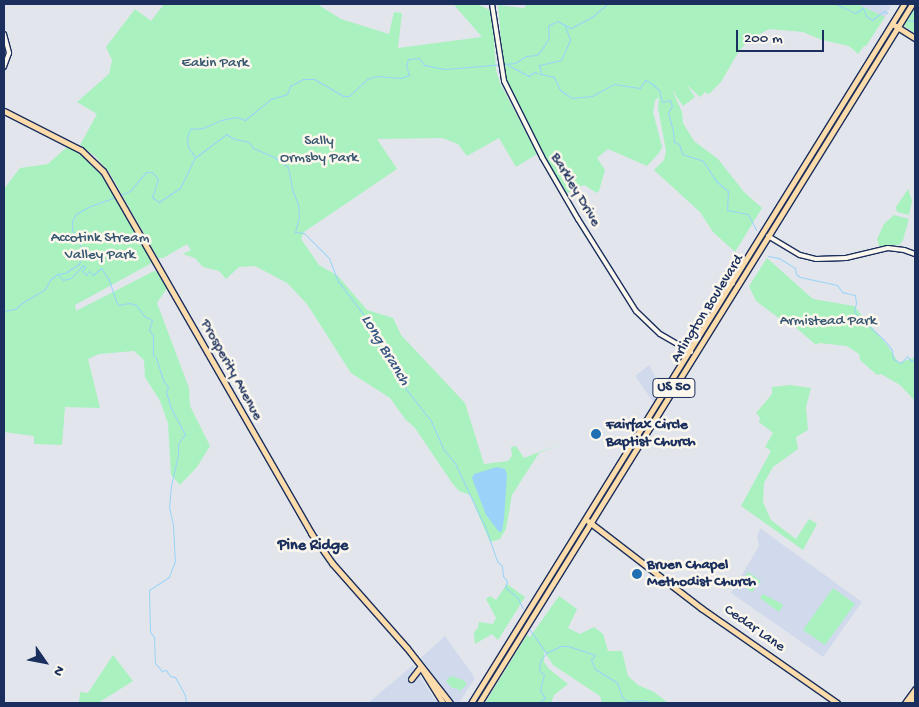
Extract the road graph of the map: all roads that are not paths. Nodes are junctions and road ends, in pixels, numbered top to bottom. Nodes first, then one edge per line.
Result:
1 (492, 4) edge
2 (904, 4) edge
3 (912, 4) edge
4 (895, 25) junction
5 (4, 34) edge
6 (915, 38) edge
7 (4, 68) edge
8 (4, 111) edge
9 (768, 236) junction
10 (915, 254) edge
11 (727, 274) dead end
12 (732, 283) junction
13 (692, 353) junction
14 (588, 521) junction
15 (421, 666) junction
16 (426, 677) junction
17 (915, 689) edge
18 (915, 695) edge
19 (444, 703) edge
20 (450, 703) edge
21 (471, 703) edge
22 (478, 703) edge
23 (838, 703) edge
24 (905, 703) edge
25 (911, 703) edge

1 - 13 street, Barkley Drive
2 - 4 main road, Arlington Boulevard / US 50
3 - 4 main road, Arlington Boulevard / US 50
4 - 6 main road
4 - 9 main road, Arlington Boulevard / US 50
4 - 12 main road, Arlington Boulevard / US 50
5 - 7 street
8 - 15 main road, Prosperity Avenue
9 - 10 street
9 - 13 main road, Arlington Boulevard / US 50
11 - 12 main road
12 - 13 main road, Arlington Boulevard / US 50
13 - 14 main road, Arlington Boulevard / US 50
14 - 21 main road, Arlington Boulevard / US 50
14 - 22 main road, Arlington Boulevard / US 50
14 - 23 main road, Cedar Lane
15 - 16 main road, Prosperity Avenue
15 - 16 main road
15 - 20 main road, Prosperity Avenue
16 - 19 main road, Prosperity Avenue
17 - 24 main road
18 - 25 main road

